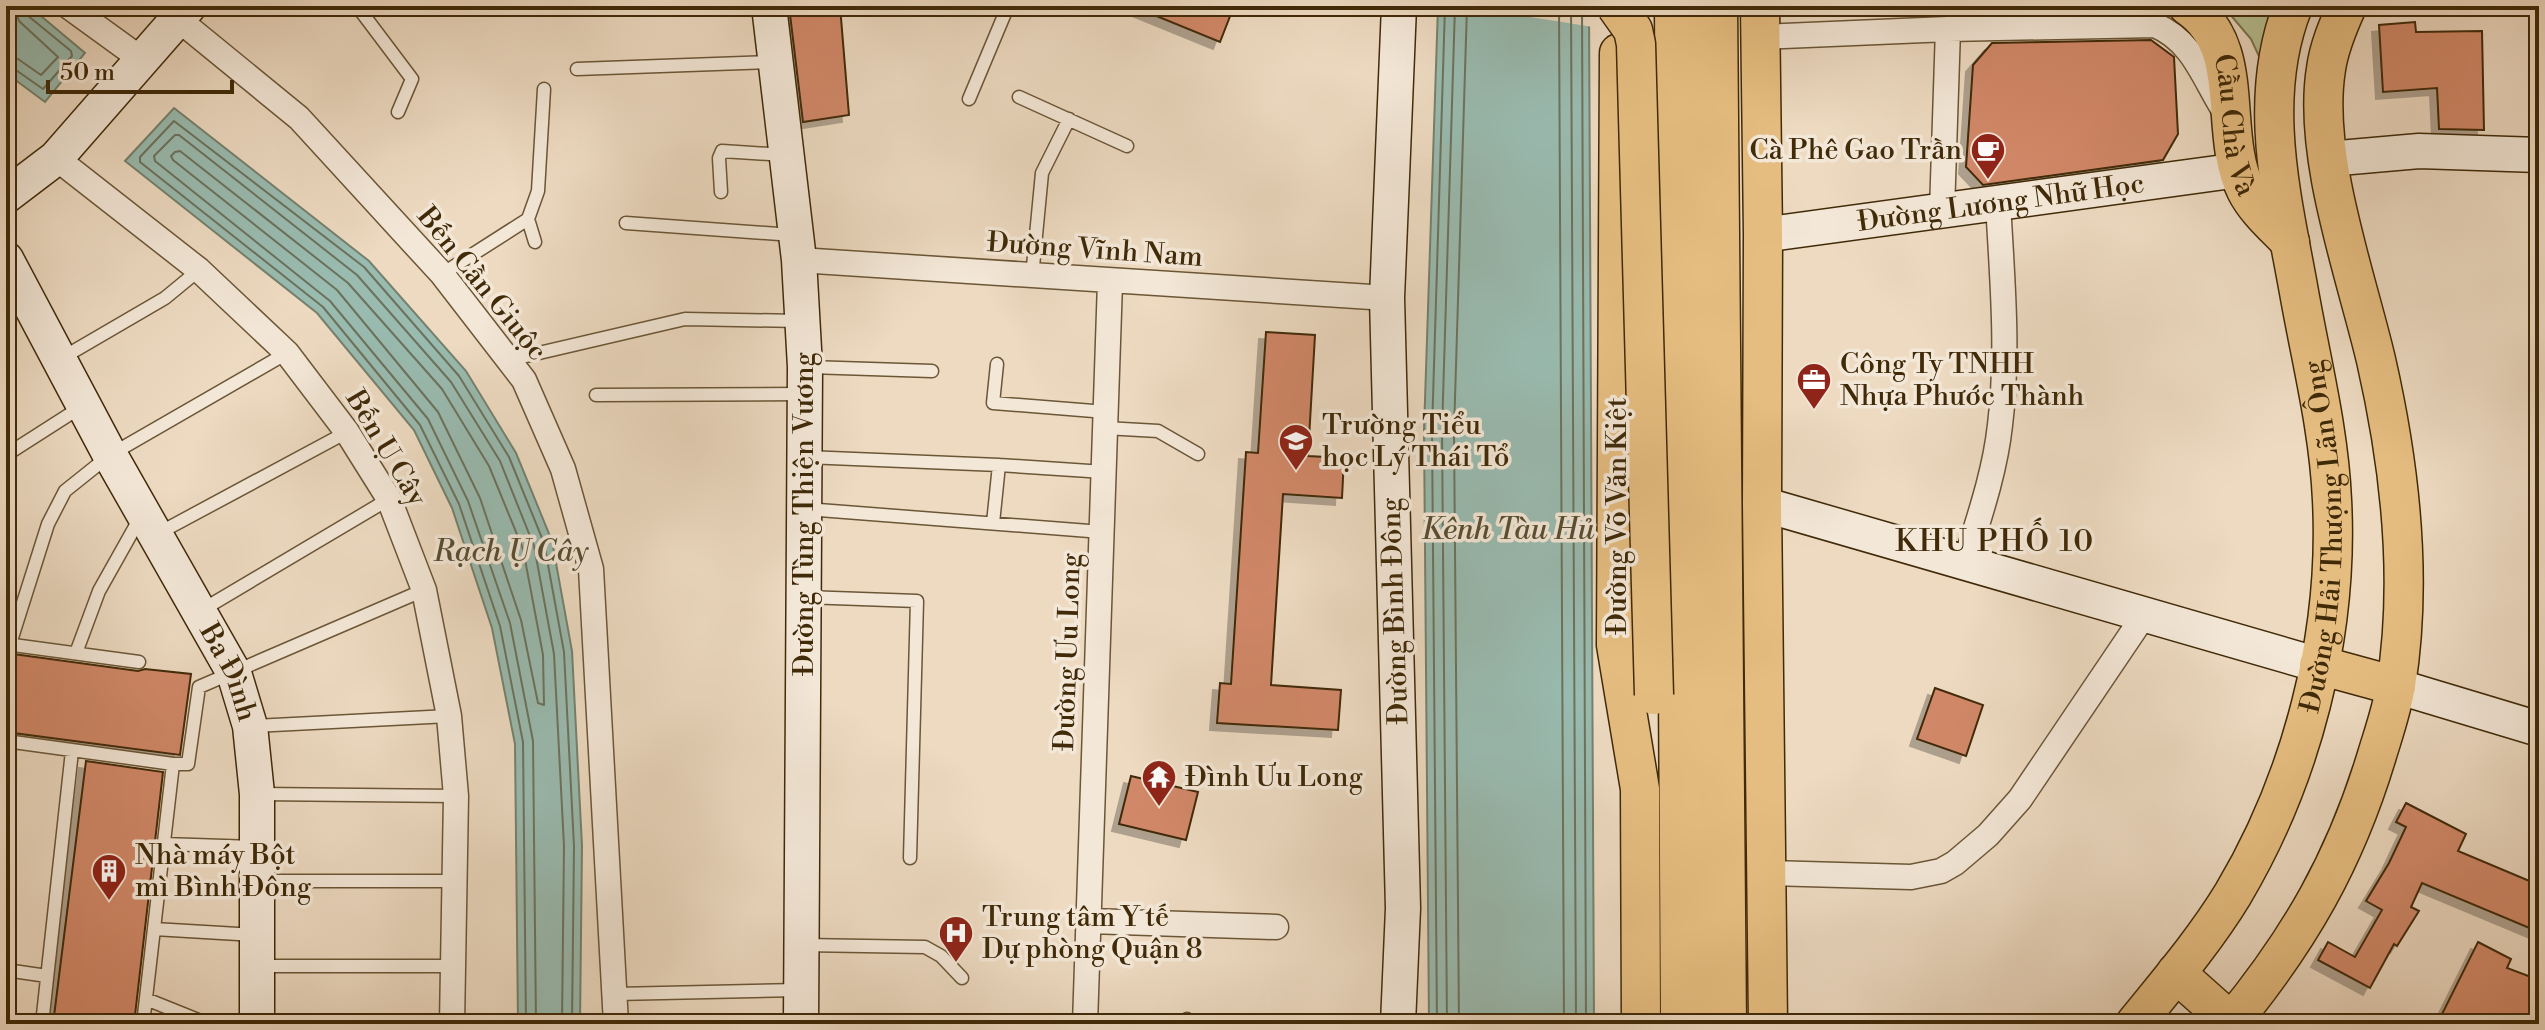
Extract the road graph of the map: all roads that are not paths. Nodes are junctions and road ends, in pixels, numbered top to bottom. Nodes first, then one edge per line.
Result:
1 (68, 6) edge
2 (357, 6) edge
3 (769, 6) edge
4 (1008, 6) edge
5 (1618, 6) edge
6 (1677, 6) edge
7 (1715, 6) edge
8 (2188, 6) edge
9 (2293, 6) edge
10 (2347, 6) edge
11 (1393, 7) edge
12 (176, 10) edge
13 (1760, 22) edge
14 (1948, 29) junction
15 (776, 62) junction
16 (134, 67) junction
17 (577, 69) dead end
18 (544, 89) dead end
19 (1019, 97) dead end
20 (969, 99) dead end
21 (398, 112) dead end
22 (1069, 119) junction
23 (2231, 122) junction
24 (1127, 146) dead end
25 (787, 155) junction
26 (2539, 155) edge
27 (56, 158) junction
28 (2328, 159) junction
29 (2239, 170) junction
30 (721, 192) dead end
31 (6, 196) edge
32 (1998, 203) junction
33 (1942, 211) junction
34 (528, 219) junction
35 (626, 223) dead end
36 (1763, 235) junction
37 (535, 242) dead end
38 (2290, 242) junction
39 (797, 248) junction
40 (6, 259) edge
41 (199, 270) junction
42 (442, 274) junction
43 (1032, 277) junction
44 (1110, 282) junction
45 (1387, 298) junction
46 (803, 321) junction
47 (287, 353) junction
48 (59, 360) junction
49 (509, 360) junction
50 (997, 364) dead end
51 (932, 371) dead end
52 (806, 381) junction
53 (596, 395) dead end
54 (83, 405) junction
55 (1106, 420) junction
56 (347, 432) junction
57 (1198, 454) dead end
58 (6, 455) edge
59 (110, 455) junction
60 (806, 457) junction
61 (999, 465) junction
62 (1104, 472) junction
63 (389, 499) junction
64 (1762, 504) junction
65 (806, 509) junction
66 (150, 523) junction
67 (993, 523) junction
68 (1102, 532) junction
69 (1965, 563) junction
70 (424, 590) junction
71 (805, 597) junction
72 (199, 611) junction
73 (2145, 614) junction
74 (8, 644) edge
75 (76, 653) junction
76 (139, 662) dead end
77 (2319, 665) junction
78 (234, 673) junction
79 (2396, 686) junction
80 (449, 716) junction
81 (250, 726) junction
82 (2539, 729) edge
83 (6, 741) edge
84 (72, 751) junction
85 (173, 764) junction
86 (1640, 789) junction
87 (257, 794) junction
88 (456, 796) junction
89 (164, 844) junction
90 (257, 847) junction
91 (910, 858) dead end
92 (1766, 873) junction
93 (258, 881) junction
94 (455, 881) junction
95 (1089, 921) junction
96 (1276, 927) dead end
97 (154, 929) junction
98 (803, 945) junction
99 (258, 950) junction
100 (452, 966) junction
101 (6, 970) edge
102 (2176, 973) junction
103 (47, 976) junction
104 (962, 978) dead end
105 (801, 990) junction
106 (616, 994) junction
107 (146, 999) junction
108 (2233, 1023) edge
109 (42, 1024) edge
110 (143, 1024) edge
111 (208, 1024) edge
112 (257, 1024) edge
113 (452, 1024) edge
114 (616, 1024) edge
115 (801, 1024) edge
116 (1085, 1024) edge
117 (1398, 1024) edge
118 (1641, 1024) edge
119 (1683, 1024) edge
120 (1724, 1024) edge
121 (1768, 1024) edge
122 (2135, 1024) edge

1 - 16 street
2 - 21 lane
3 - 15 street, Đường Tùng Thiện Vương
4 - 20 lane
5 - 86 main road, Đường Võ Văn Kiệt
5 - 86 main road, bridge
6 - 119 highway
7 - 120 highway
8 - 23 main road, Cầu Chà Và
9 - 38 main road, Đường Hải Thượng Lãn Ông
10 - 28 main road
11 - 45 street, Đường Bình Đông
12 - 16 street
12 - 42 street, Bến Cần Giuộc
13 - 14 street
13 - 36 main road
14 - 23 street
14 - 33 street
15 - 17 lane
15 - 25 street, Đường Tùng Thiện Vương
16 - 27 street
18 - 34 lane
19 - 22 lane
22 - 24 lane
22 - 43 lane
23 - 29 main road, Cầu Chà Và
25 - 30 lane
25 - 39 street, Đường Tùng Thiện Vương
26 - 28 street
27 - 31 street
27 - 41 street, Bến Ụ Cây
28 - 79 main road
29 - 32 street, Đường Lương Nhữ Học
29 - 38 main road, Cầu Chà Và
32 - 33 street, Đường Lương Nhữ Học
32 - 69 street
33 - 36 street, Đường Lương Nhữ Học
34 - 37 lane
34 - 42 lane
35 - 39 lane
36 - 64 main road
38 - 77 main road, Đường Hải Thượng Lãn Ông
39 - 43 street, Đường Vĩnh Nam
39 - 46 street, Đường Tùng Thiện Vương
40 - 48 street, Ba Đình
41 - 47 street, Bến Ụ Cây
41 - 48 lane
42 - 49 street, Bến Cần Giuộc
43 - 44 street, Đường Vĩnh Nam
44 - 45 street, Đường Vĩnh Nam
44 - 55 street, Đường Ưu Long
45 - 117 street, Đường Bình Đông
46 - 49 lane
46 - 52 street, Đường Tùng Thiện Vương
47 - 56 street, Bến Ụ Cây
47 - 59 lane
48 - 54 street, Ba Đình
49 - 106 street, Bến Cần Giuộc
50 - 55 lane
51 - 52 lane
52 - 53 lane
52 - 60 street, Đường Tùng Thiện Vương
54 - 58 lane
54 - 59 street, Ba Đình
55 - 57 lane
55 - 62 street, Đường Ưu Long
56 - 63 street, Bến Ụ Cây
56 - 66 lane
59 - 66 street, Ba Đình
59 - 74 lane
60 - 61 lane
60 - 65 street, Đường Tùng Thiện Vương
61 - 62 lane
61 - 67 lane
62 - 68 street, Đường Ưu Long
63 - 70 street, Bến Ụ Cây
63 - 72 lane
64 - 69 street
64 - 92 main road
65 - 67 lane
65 - 71 street, Đường Tùng Thiện Vương
66 - 72 street, Ba Đình
66 - 75 lane
67 - 68 lane
68 - 95 street, Đường Ưu Long
69 - 73 street
70 - 78 lane
70 - 80 street, Bến Ụ Cây
71 - 91 lane
71 - 98 street, Đường Tùng Thiện Vương
72 - 78 street, Ba Đình
73 - 77 street
73 - 92 street
74 - 75 lane
75 - 76 lane
77 - 79 main road
77 - 102 main road, Đường Hải Thượng Lãn Ông
78 - 81 street, Ba Đình
78 - 85 lane
79 - 82 street
79 - 108 main road
80 - 81 lane
80 - 88 street, Bến Ụ Cây
81 - 87 street, Ba Đình
83 - 84 lane
84 - 85 lane
84 - 103 lane
85 - 89 lane
86 - 118 main road, Đường Võ Văn Kiệt
87 - 88 lane
87 - 90 street, Ba Đình
88 - 94 street, Bến Ụ Cây
89 - 90 lane
89 - 97 lane
90 - 93 street, Ba Đình
92 - 121 main road
93 - 94 lane
93 - 99 street, Ba Đình
94 - 100 street, Bến Ụ Cây
95 - 96 street
95 - 116 street, Đường Ưu Long
97 - 99 lane
97 - 107 lane
98 - 104 lane
98 - 105 street, Đường Tùng Thiện Vương
99 - 100 lane
99 - 112 street, Ba Đình
100 - 113 street, Bến Ụ Cây
101 - 103 lane
102 - 108 main road
102 - 122 main road, Đường Hải Thượng Lãn Ông
103 - 109 lane
105 - 106 lane
105 - 115 street, Đường Tùng Thiện Vương
106 - 114 street, Bến Cần Giuộc
107 - 110 lane
107 - 111 lane

